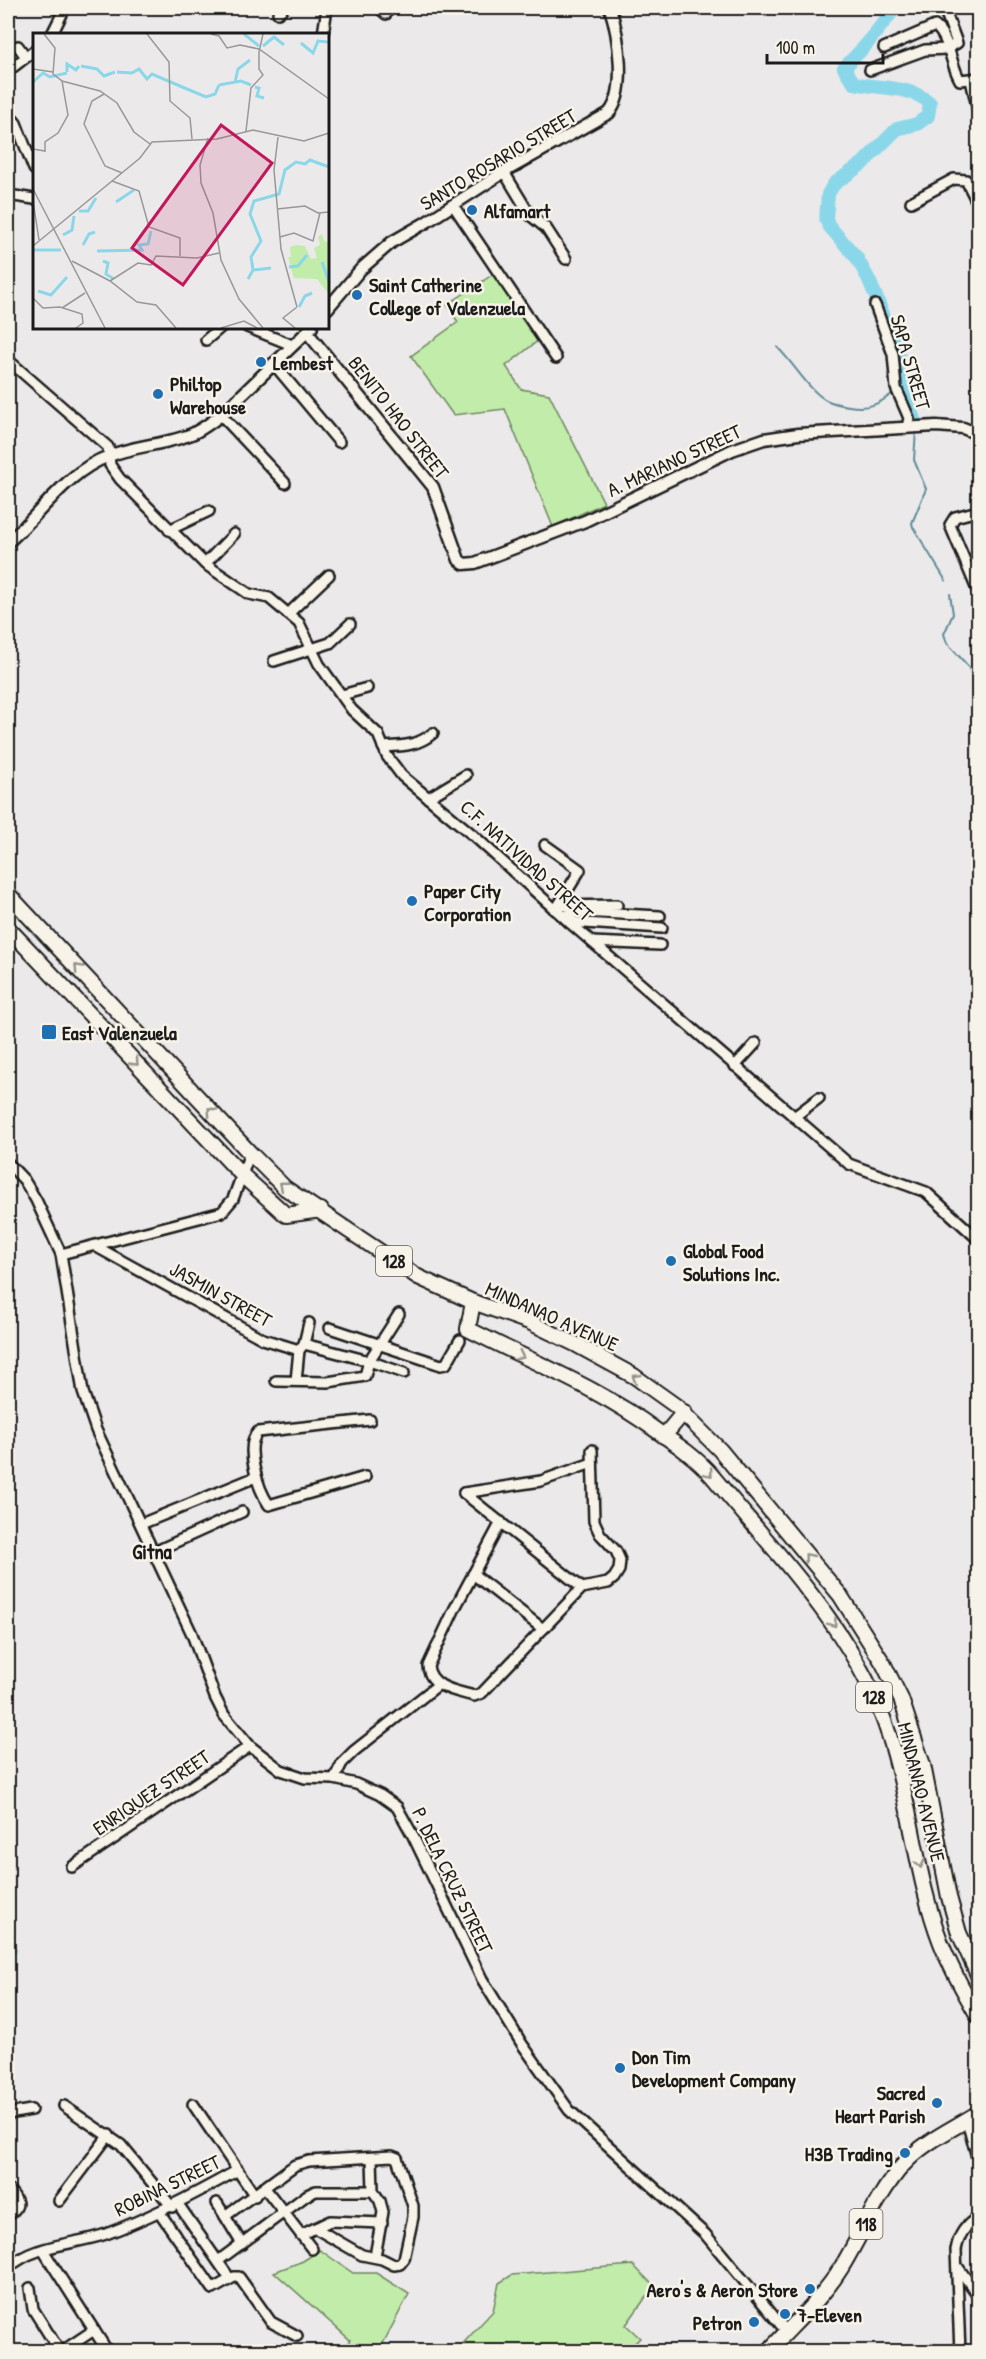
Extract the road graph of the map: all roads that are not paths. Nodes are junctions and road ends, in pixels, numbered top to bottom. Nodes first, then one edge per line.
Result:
1 (65, 8) edge
2 (327, 8) edge
3 (610, 8) edge
4 (944, 8) edge
5 (52, 33) edge
6 (323, 33) edge
7 (18, 46) dead end
8 (884, 48) dead end
9 (947, 49) junction
10 (33, 52) edge
11 (26, 57) junction
12 (870, 70) dead end
13 (8, 71) edge
14 (975, 79) edge
15 (978, 111) edge
16 (8, 113) edge
17 (33, 166) edge
18 (504, 172) junction
19 (8, 195) edge
20 (33, 199) edge
21 (910, 202) dead end
22 (978, 204) edge
23 (453, 205) junction
24 (566, 260) dead end
25 (875, 305) dead end
26 (328, 308) edge
27 (220, 328) edge
28 (249, 328) edge
29 (310, 329) edge
30 (206, 340) dead end
31 (292, 345) junction
32 (556, 358) dead end
33 (8, 360) edge
34 (273, 363) junction
35 (221, 415) junction
36 (912, 427) junction
37 (978, 434) edge
38 (339, 442) dead end
39 (109, 456) junction
40 (285, 483) dead end
41 (209, 510) dead end
42 (978, 511) edge
43 (169, 530) junction
44 (234, 534) dead end
45 (8, 542) edge
46 (205, 564) junction
47 (464, 564) joint
48 (329, 575) dead end
49 (978, 592) edge
50 (288, 614) junction
51 (350, 624) dead end
52 (313, 649) junction
53 (274, 661) dead end
54 (367, 687) dead end
55 (342, 695) junction
56 (433, 733) dead end
57 (383, 747) junction
58 (466, 774) dead end
59 (428, 798) junction
60 (545, 845) dead end
61 (8, 894) edge
62 (617, 905) dead end
63 (556, 908) junction
64 (660, 916) dead end
65 (566, 919) junction
66 (8, 928) edge
67 (662, 928) dead end
68 (592, 942) junction
69 (660, 945) dead end
70 (756, 1043) dead end
71 (735, 1066) junction
72 (174, 1071) junction
73 (158, 1086) junction
74 (819, 1098) dead end
75 (794, 1117) junction
76 (250, 1153) junction
77 (8, 1163) edge
78 (242, 1175) junction
79 (321, 1210) junction
80 (978, 1239) edge
81 (94, 1246) junction
82 (61, 1254) junction
83 (473, 1302) junction
84 (399, 1314) dead end
85 (309, 1323) dead end
86 (330, 1328) dead end
87 (464, 1334) junction
88 (380, 1343) junction
89 (301, 1347) junction
90 (369, 1360) junction
91 (404, 1373) dead end
92 (276, 1381) dead end
93 (296, 1381) junction
94 (684, 1412) junction
95 (370, 1420) dead end
96 (664, 1436) junction
97 (592, 1450) dead end
98 (592, 1463) junction
99 (256, 1477) junction
100 (365, 1477) dead end
101 (242, 1512) dead end
102 (501, 1522) junction
103 (141, 1524) junction
104 (153, 1552) junction
105 (473, 1574) junction
106 (582, 1588) junction
107 (543, 1629) junction
108 (438, 1684) junction
109 (250, 1746) junction
110 (334, 1779) junction
111 (934, 1819) junction
112 (911, 1823) junction
113 (72, 1867) dead end
114 (978, 1975) edge
115 (978, 2016) edge
116 (194, 2104) dead end
117 (64, 2106) dead end
118 (31, 2110) dead end
119 (8, 2114) edge
120 (973, 2117) edge
121 (109, 2135) junction
122 (405, 2150) dead end
123 (372, 2158) junction
124 (397, 2158) junction
125 (978, 2161) edge
126 (238, 2170) junction
127 (265, 2188) junction
128 (8, 2189) edge
129 (373, 2191) junction
130 (255, 2196) junction
131 (59, 2201) dead end
132 (216, 2203) dead end
133 (175, 2205) junction
134 (160, 2213) junction
135 (283, 2214) junction
136 (8, 2216) edge
137 (225, 2216) junction
138 (978, 2217) edge
139 (382, 2223) junction
140 (315, 2228) junction
141 (301, 2235) junction
142 (242, 2244) junction
143 (312, 2249) dead end
144 (43, 2250) junction
145 (375, 2256) junction
146 (218, 2261) junction
147 (957, 2266) junction
148 (8, 2268) edge
149 (228, 2276) dead end
150 (30, 2288) dead end
151 (978, 2295) edge
152 (94, 2330) junction
153 (786, 2331) junction
154 (297, 2336) dead end
155 (61, 2352) edge
156 (108, 2352) edge
157 (768, 2352) edge
158 (960, 2352) edge

1 - 5 street
2 - 6 street
3 - 18 street, SANTO ROSARIO STREET
4 - 9 street
7 - 11 street
8 - 9 street
9 - 12 street
9 - 14 street
10 - 11 street
11 - 13 street
14 - 15 street
16 - 17 street
18 - 23 street, SANTO ROSARIO STREET
18 - 24 street
19 - 20 street
21 - 22 street
23 - 26 street, SANTO ROSARIO STREET
23 - 32 street
25 - 36 street, SAPA STREET
27 - 30 street
28 - 31 street
29 - 31 street
29 - 47 street, BENITO HAO STREET
31 - 34 street
33 - 39 street, C.F. NATIVIDAD STREET
34 - 35 street
34 - 38 street
35 - 39 street
35 - 40 street
36 - 37 street, A. MARIANO STREET
36 - 47 street, A. MARIANO STREET
39 - 43 street, C.F. NATIVIDAD STREET
39 - 45 street
41 - 43 street
42 - 49 street
43 - 46 street, C.F. NATIVIDAD STREET
44 - 46 street
46 - 50 street, C.F. NATIVIDAD STREET
48 - 50 street
50 - 52 street, C.F. NATIVIDAD STREET
51 - 52 street
52 - 53 street
52 - 55 street, C.F. NATIVIDAD STREET
54 - 55 street
55 - 57 street, C.F. NATIVIDAD STREET
56 - 57 street
57 - 59 street, C.F. NATIVIDAD STREET
58 - 59 street
59 - 63 street, C.F. NATIVIDAD STREET
60 - 63 street
72 -> 61 main road, MINDANAO AVENUE / 128
62 - 63 street
63 - 65 street, C.F. NATIVIDAD STREET
64 - 65 street
65 - 67 street
65 - 68 street, C.F. NATIVIDAD STREET
66 -> 73 main road
68 - 69 street
68 - 71 street, C.F. NATIVIDAD STREET
70 - 71 street
71 - 75 street, C.F. NATIVIDAD STREET
72 - 73 main road
76 -> 72 main road, MINDANAO AVENUE / 128
73 - 78 main road
74 - 75 street
75 - 80 street, C.F. NATIVIDAD STREET
76 - 78 street
79 -> 76 main road, MINDANAO AVENUE / 128
77 - 82 street, P. DELA CRUZ STREET
78 - 79 main road
78 - 81 street
79 - 83 main road, MINDANAO AVENUE / 128
81 - 82 street
81 - 89 street, JASMIN STREET
82 - 103 street, P. DELA CRUZ STREET
83 - 87 main road
94 -> 83 main road, MINDANAO AVENUE / 128
84 - 88 street
85 - 89 street
86 - 88 street
87 - 88 street
87 -> 96 main road, MINDANAO AVENUE / 128
88 - 90 street
89 - 90 street, JASMIN STREET
89 - 93 street
90 - 91 street, JASMIN STREET
90 - 93 street
92 - 93 street
94 - 96 main road
111 -> 94 main road, MINDANAO AVENUE / 128
95 - 99 street
96 -> 112 main road, MINDANAO AVENUE / 128
97 - 98 street
98 - 102 street
98 - 106 street
99 - 100 street
99 - 103 street
101 - 104 street
102 - 105 street
102 - 106 street
103 - 104 street, P. DELA CRUZ STREET
104 - 109 street, P. DELA CRUZ STREET
105 - 107 street
105 - 108 street
106 - 107 street
107 - 108 street
108 - 110 street
109 - 110 street, P. DELA CRUZ STREET
109 - 113 street, ENRIQUEZ STREET
110 - 153 street, P. DELA CRUZ STREET
111 - 112 main road
111 - 114 main road, MINDANAO AVENUE / 128
112 -> 115 main road, MINDANAO AVENUE / 128
116 - 126 street
117 - 121 street
118 - 119 street
120 - 125 street
120 - 153 main road, 118
121 - 131 street
121 - 133 street
122 - 124 street
123 - 124 street
123 - 127 street
123 - 129 street
124 - 145 street
126 - 130 street
126 - 133 street, ROBINA STREET
127 - 130 street
127 - 135 street
128 - 136 street
129 - 135 street
129 - 139 street
130 - 137 street
132 - 137 street
133 - 134 street, ROBINA STREET
133 - 146 street
134 - 144 street, ROBINA STREET
134 - 154 street
135 - 141 street
135 - 142 street
137 - 142 street
138 - 147 street
139 - 140 street
139 - 145 street
140 - 141 street
140 - 145 street
141 - 143 street
142 - 146 street
144 - 148 street, ROBINA STREET
144 - 152 street
146 - 149 street
147 - 151 street
147 - 158 street
150 - 155 street
152 - 155 street
152 - 156 street
153 - 157 main road, 118

